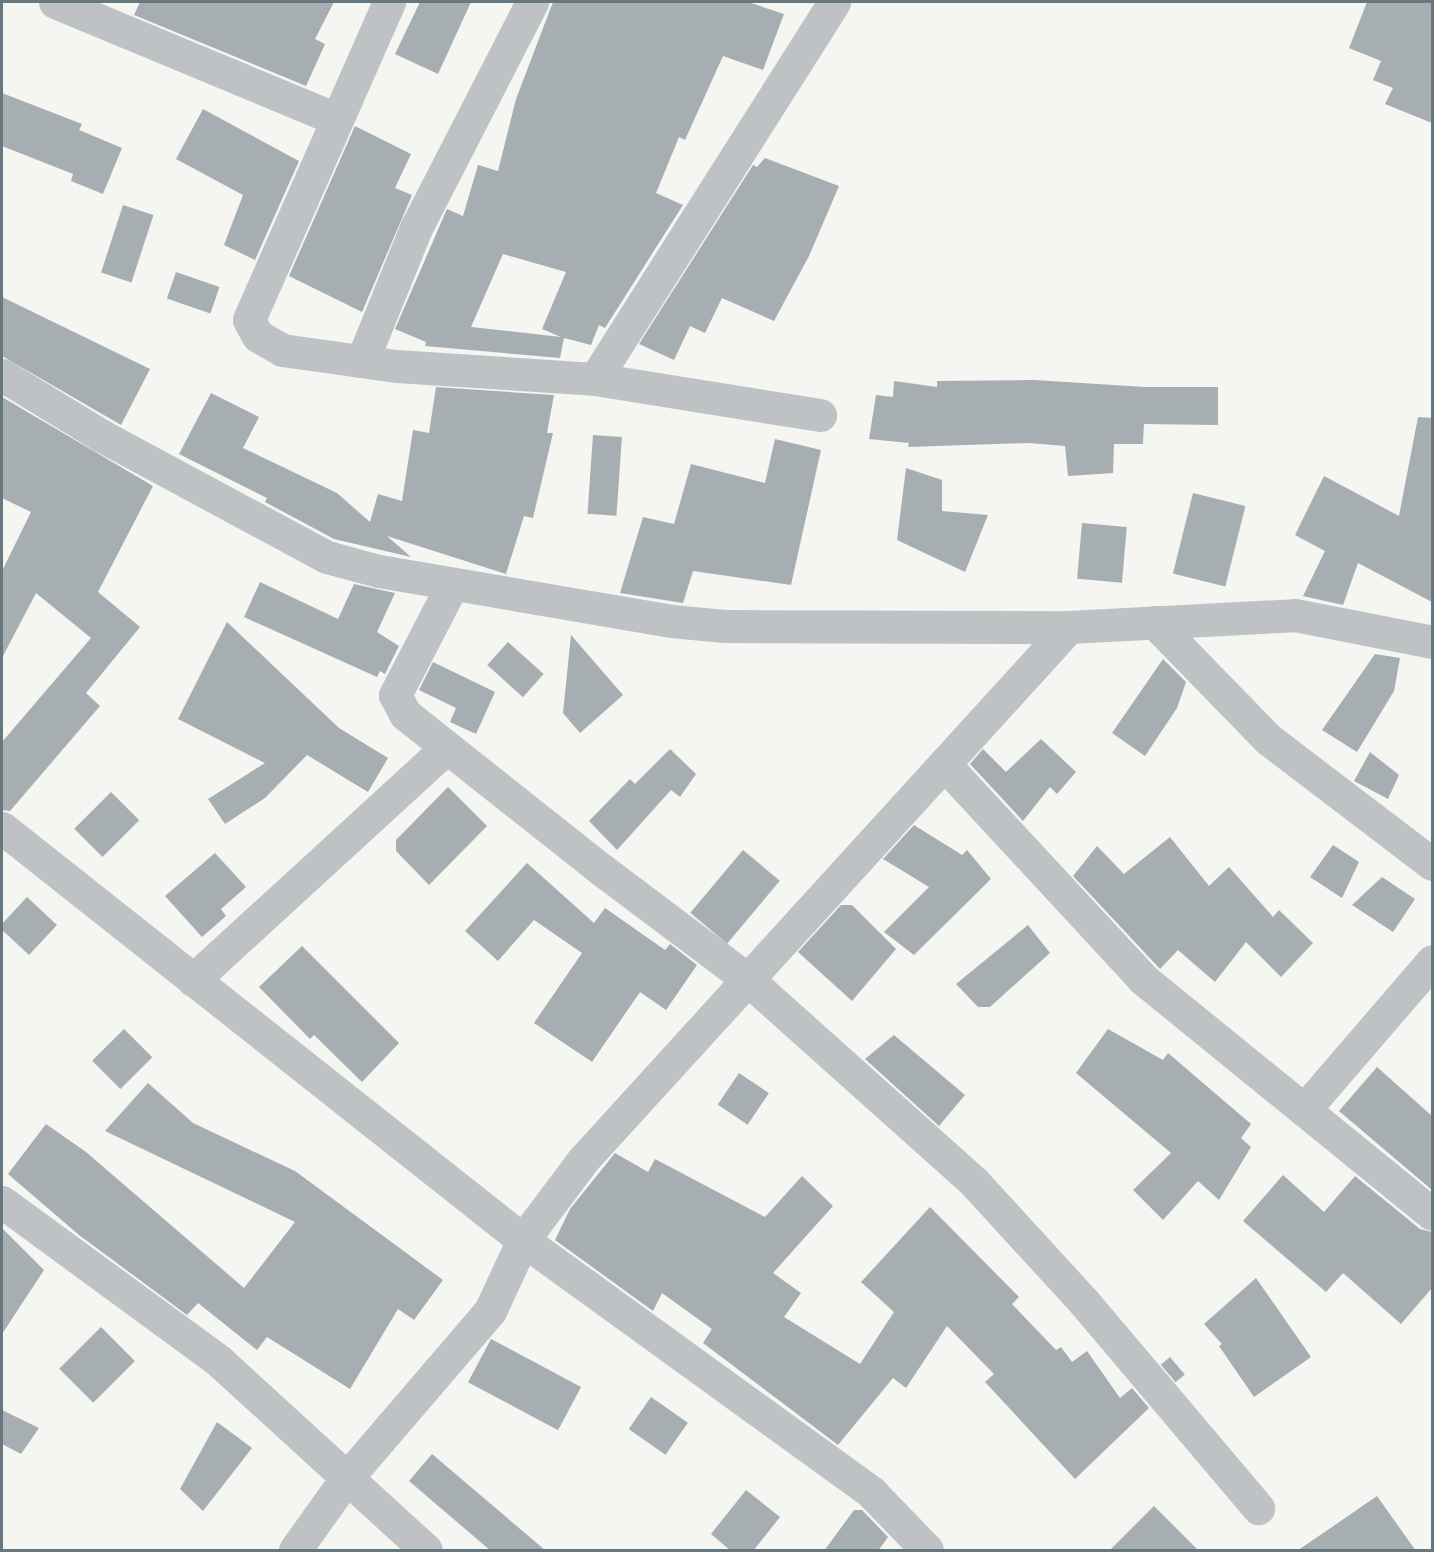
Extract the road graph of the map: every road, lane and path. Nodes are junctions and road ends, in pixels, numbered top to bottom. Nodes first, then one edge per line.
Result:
1 (55, 2) edge
2 (389, 2) edge
3 (532, 2) edge
4 (834, 2) edge
5 (336, 119) junction
6 (362, 361) junction
7 (2, 375) edge
8 (595, 379) junction
9 (820, 415) dead end
10 (452, 585) junction
11 (1154, 622) junction
12 (1069, 627) junction
13 (1432, 642) edge
14 (446, 749) junction
15 (946, 766) junction
16 (2, 828) edge
17 (1432, 864) edge
18 (1432, 961) edge
19 (746, 978) junction
20 (193, 980) junction
21 (1304, 1110) junction
22 (2, 1202) edge
23 (1432, 1214) edge
24 (523, 1240) junction
25 (345, 1480) junction
26 (1258, 1508) dead end
27 (295, 1551) edge
28 (426, 1551) edge
29 (927, 1551) edge

1 - 5 street
2 - 5 street
3 - 6 street
4 - 8 street
5 - 6 street
6 - 8 street
7 - 10 street
8 - 9 street
10 - 12 street
10 - 14 street
11 - 12 street
11 - 13 street
11 - 17 street
12 - 15 street
14 - 19 street
14 - 20 street
15 - 19 street
15 - 21 street
16 - 20 street
18 - 21 street
19 - 24 street
19 - 26 street
20 - 24 street
21 - 23 street
22 - 25 street
24 - 25 street
24 - 29 street
25 - 27 street
25 - 28 street

